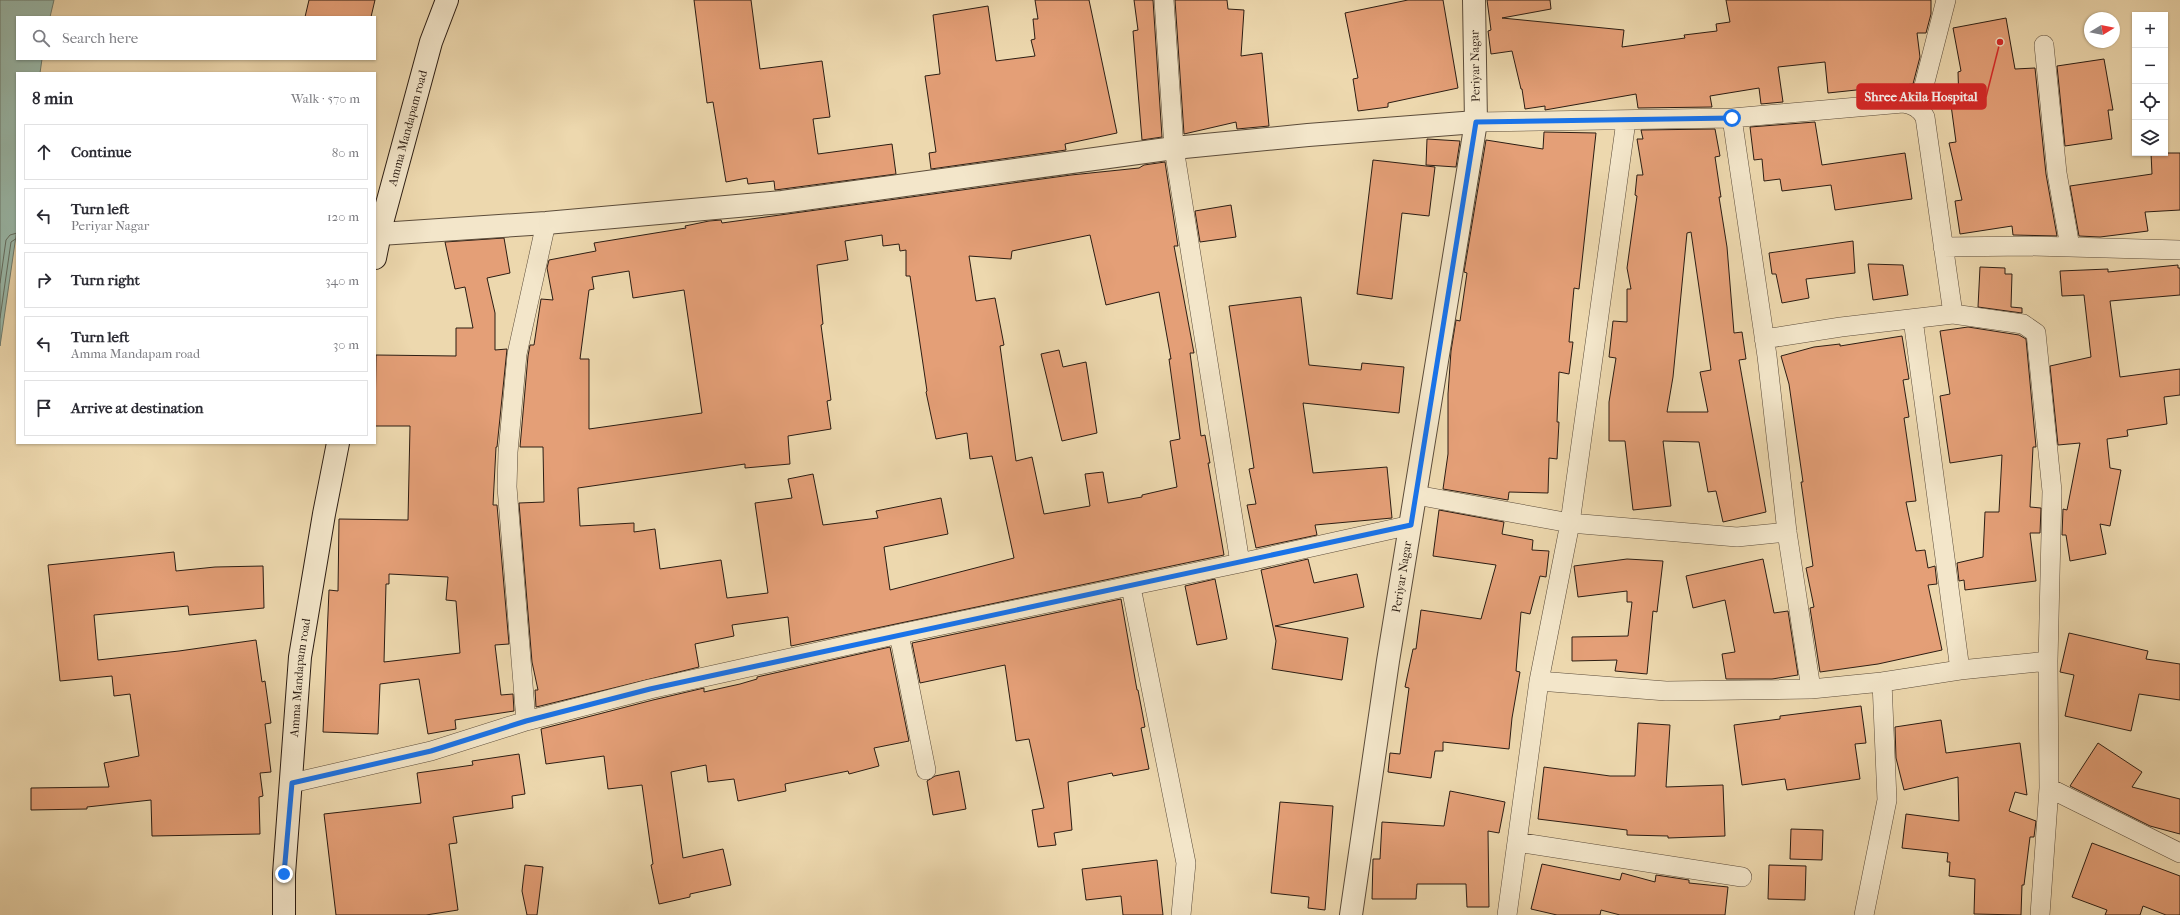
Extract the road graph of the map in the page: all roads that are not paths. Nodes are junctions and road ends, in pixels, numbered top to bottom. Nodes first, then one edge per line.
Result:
1 (447, 0) edge
2 (1164, 0) edge
3 (1474, 0) edge
4 (1946, 0) edge
5 (2044, 45) dead end
6 (1918, 109) junction
7 (1732, 118) junction
8 (1626, 121) junction
9 (1476, 122) junction
10 (1174, 148) junction
11 (546, 223) junction
12 (379, 224) edge
13 (1943, 246) junction
14 (2070, 247) junction
15 (376, 250) edge
16 (2180, 250) edge
17 (1953, 314) junction
18 (1913, 319) junction
19 (1764, 339) junction
20 (338, 444) edge
21 (1416, 495) junction
22 (1570, 523) junction
23 (1411, 525) junction
24 (1787, 532) junction
25 (1240, 563) junction
26 (1131, 587) junction
27 (899, 634) junction
28 (2048, 661) junction
29 (1960, 670) junction
30 (1539, 681) junction
31 (1882, 682) junction
32 (1811, 689) junction
33 (526, 721) junction
34 (926, 770) dead end
35 (292, 783) junction
36 (2049, 788) junction
37 (1517, 842) junction
38 (2180, 853) edge
39 (1742, 877) dead end
40 (284, 915) edge
41 (1181, 915) edge
42 (1351, 915) edge
43 (1507, 915) edge
44 (1864, 915) edge
45 (2040, 915) edge

1 - 12 street, Amma Mandapam road
2 - 10 street
3 - 9 street, Periyar Nagar
4 - 6 street
5 - 14 street
6 - 7 street
6 - 13 street
7 - 8 street
7 - 19 street
8 - 9 street
8 - 22 street
9 - 10 street
9 - 21 street, Periyar Nagar
10 - 11 street
10 - 25 street
11 - 12 street
11 - 33 street
12 - 15 street, Amma Mandapam road
13 - 14 street
13 - 17 street
14 - 16 street
17 - 18 street
17 - 28 street
18 - 19 street
18 - 29 street
19 - 24 street
20 - 35 street, Amma Mandapam road
21 - 22 street
21 - 23 street, Periyar Nagar
22 - 24 street
22 - 30 street
23 - 25 street
23 - 42 street, Periyar Nagar
24 - 32 street
25 - 26 street
26 - 27 street
26 - 41 street
27 - 33 street
27 - 34 street
28 - 29 street
28 - 36 street
29 - 31 street
30 - 32 street
30 - 37 street
31 - 32 street
31 - 44 street
33 - 35 street
35 - 40 street, Amma Mandapam road
36 - 38 street
36 - 45 street
37 - 39 street
37 - 43 street

